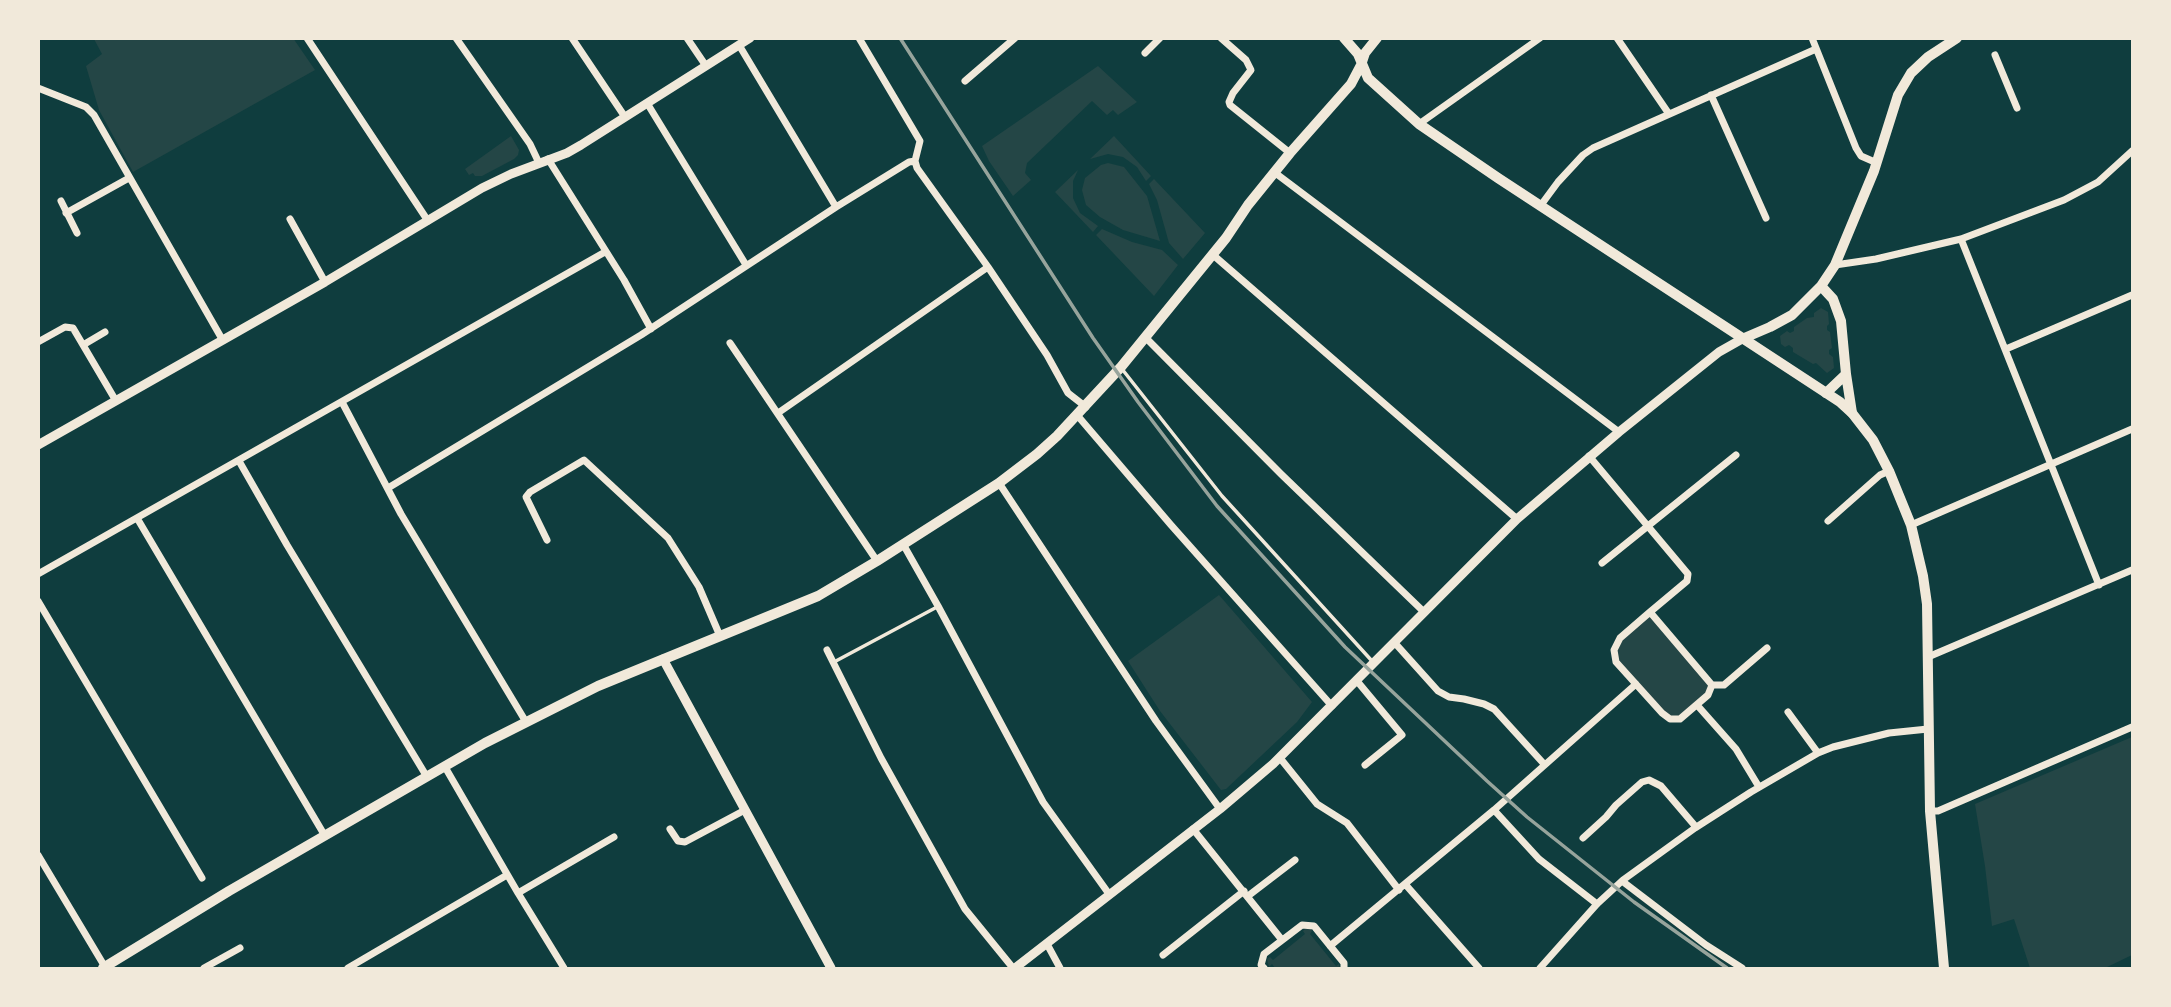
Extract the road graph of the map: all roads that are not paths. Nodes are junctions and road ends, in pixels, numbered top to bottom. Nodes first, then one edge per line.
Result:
1 (307, 38) edge
2 (456, 38) edge
3 (572, 38) edge
4 (687, 38) edge
5 (750, 38) edge
6 (859, 38) edge
7 (1015, 38) edge
8 (1160, 38) edge
9 (1220, 38) edge
10 (1344, 38) edge
11 (1377, 38) edge
12 (1540, 38) edge
13 (1617, 38) edge
14 (1812, 38) edge
15 (1956, 38) edge
16 (739, 45) junction
17 (1816, 49) junction
18 (1144, 53) dead end
19 (1995, 55) dead end
20 (1361, 65) junction
21 (706, 66) junction
22 (965, 82) dead end
23 (38, 88) edge
24 (1711, 95) junction
25 (647, 103) junction
26 (2017, 108) dead end
27 (1670, 114) junction
28 (625, 117) junction
29 (1419, 124) junction
30 (2133, 151) edge
31 (1290, 153) junction
32 (543, 161) junction
33 (915, 161) junction
34 (1877, 163) junction
35 (1274, 172) junction
36 (129, 178) junction
37 (61, 201) dead end
38 (1541, 205) junction
39 (835, 207) junction
40 (66, 213) junction
41 (1766, 218) dead end
42 (290, 219) dead end
43 (428, 221) junction
44 (77, 233) dead end
45 (1961, 239) junction
46 (605, 252) junction
47 (1212, 254) junction
48 (746, 265) junction
49 (1835, 265) junction
50 (988, 267) junction
51 (325, 282) junction
52 (1821, 286) junction
53 (2133, 295) edge
54 (651, 329) junction
55 (106, 332) dead end
56 (1145, 337) junction
57 (222, 339) junction
58 (1742, 339) junction
59 (38, 342) edge
60 (730, 343) dead end
61 (83, 345) junction
62 (2006, 349) junction
63 (1121, 367) junction
64 (1846, 374) junction
65 (1826, 393) junction
66 (116, 401) junction
67 (342, 402) junction
68 (1086, 407) junction
69 (778, 413) junction
70 (1853, 413) junction
71 (1077, 415) junction
72 (2133, 429) edge
73 (1619, 432) junction
74 (38, 445) edge
75 (1736, 455) dead end
76 (1589, 456) junction
77 (239, 461) junction
78 (2051, 465) junction
79 (1889, 471) junction
80 (999, 483) junction
81 (388, 488) junction
82 (137, 518) junction
83 (1517, 519) junction
84 (1828, 521) dead end
85 (1910, 525) junction
86 (1648, 526) junction
87 (547, 540) dead end
88 (903, 544) junction
89 (877, 561) junction
90 (1602, 563) dead end
91 (2133, 570) edge
92 (38, 574) edge
93 (2099, 585) junction
94 (38, 601) edge
95 (938, 606) junction
96 (1424, 612) junction
97 (1650, 612) junction
98 (720, 636) junction
99 (1394, 642) junction
100 (1767, 648) dead end
101 (827, 650) dead end
102 (1928, 657) junction
103 (663, 659) junction
104 (834, 662) junction
105 (1374, 663) junction
106 (1357, 681) junction
107 (1636, 684) junction
108 (1713, 685) junction
109 (1697, 705) junction
110 (1332, 706) junction
111 (1788, 712) dead end
112 (526, 722) junction
113 (2133, 727) edge
114 (1928, 729) junction
115 (1818, 753) junction
116 (1280, 758) junction
117 (1544, 764) junction
118 (1364, 765) dead end
119 (445, 767) junction
120 (427, 777) junction
121 (1759, 787) junction
122 (1220, 809) junction
123 (745, 810) junction
124 (1494, 810) junction
125 (1930, 811) junction
126 (1696, 827) junction
127 (670, 829) dead end
128 (1193, 829) junction
129 (325, 836) junction
130 (614, 837) dead end
131 (1583, 838) dead end
132 (38, 855) edge
133 (1295, 860) dead end
134 (507, 875) junction
135 (202, 878) dead end
136 (1622, 881) junction
137 (1402, 887) junction
138 (518, 893) junction
139 (1109, 894) junction
140 (1246, 894) junction
141 (1597, 904) junction
142 (1282, 940) junction
143 (1047, 944) junction
144 (1331, 946) junction
145 (240, 948) dead end
146 (1163, 955) dead end
147 (119, 964) edge
148 (104, 968) edge
149 (204, 968) edge
150 (348, 968) edge
151 (564, 968) edge
152 (831, 968) edge
153 (1014, 968) edge
154 (1060, 968) edge
155 (1264, 968) edge
156 (1344, 968) edge
157 (1479, 968) edge
158 (1540, 968) edge
159 (1742, 968) edge
160 (1944, 968) edge

1 - 43 street
2 - 32 street
3 - 28 street
4 - 21 street
5 - 16 street
6 - 33 street
7 - 22 street
8 - 18 street
9 - 31 street
10 - 20 main road
11 - 20 main road
12 - 29 street
13 - 27 street
14 - 17 street
15 - 34 main road
16 - 21 street
16 - 39 street
17 - 24 street
17 - 34 street
19 - 26 street
20 - 29 main road
20 - 31 main road
21 - 25 street
23 - 36 street
24 - 27 street
24 - 41 street
25 - 28 street
25 - 48 street
27 - 38 street
28 - 32 street
29 - 38 main road
30 - 45 street
31 - 35 main road
32 - 43 street
32 - 46 street
33 - 39 street
33 - 50 street
34 - 49 main road
35 - 47 main road
35 - 73 street
36 - 40 street
36 - 57 street
37 - 40 street
38 - 58 main road
39 - 48 street
40 - 44 street
42 - 51 street
43 - 51 street
45 - 49 street
45 - 62 street
46 - 54 street
46 - 67 street
47 - 56 main road
47 - 83 street
48 - 54 street
49 - 52 main road
50 - 68 street
50 - 69 street
51 - 57 street
52 - 58 main road
52 - 64 main road
53 - 62 street
54 - 81 street
55 - 61 street
56 - 63 main road
56 - 96 street
57 - 66 street
58 - 65 main road
58 - 73 street
59 - 61 street
60 - 69 street
61 - 66 street
62 - 78 street
63 - 68 main road
63 - 105 lane
64 - 65 main road
64 - 70 main road
65 - 70 main road
66 - 74 street
67 - 77 street
67 - 81 street
68 - 71 main road
69 - 89 street
70 - 79 main road
71 - 80 main road
71 - 110 street
72 - 78 street
73 - 76 street
75 - 86 street
76 - 83 street
76 - 86 street
77 - 82 street
77 - 120 street
78 - 85 street
78 - 93 street
79 - 84 street
79 - 85 main road
80 - 88 main road
80 - 122 street
81 - 112 street
82 - 92 street
82 - 129 street
83 - 96 street
85 - 102 main road
86 - 90 street
86 - 97 street
87 - 98 street
88 - 89 main road
88 - 95 street
89 - 98 main road
91 - 93 street
93 - 102 street
94 - 135 street
95 - 104 lane
95 - 139 street
96 - 99 street
97 - 107 street
97 - 108 street
98 - 103 main road
99 - 105 street
99 - 117 street
100 - 108 street
101 - 104 street
102 - 114 main road
103 - 112 main road
103 - 123 street
104 - 153 street
105 - 106 street
106 - 110 street
106 - 118 street
107 - 109 street
107 - 117 street
108 - 109 street
109 - 121 street
110 - 116 street
111 - 115 street
112 - 119 main road
113 - 125 street
114 - 115 street
114 - 125 main road
115 - 121 street
116 - 122 street
116 - 137 street
117 - 124 street
119 - 120 main road
119 - 134 street
120 - 129 main road
121 - 126 street
122 - 128 street
123 - 127 street
123 - 152 street
124 - 137 street
124 - 141 street
125 - 160 main road
126 - 131 street
126 - 136 street
128 - 139 street
128 - 140 street
129 - 147 main road
130 - 138 street
132 - 148 street
133 - 140 street
134 - 138 street
134 - 150 street
136 - 141 street
136 - 159 street
137 - 144 street
137 - 157 street
138 - 151 street
139 - 143 street
140 - 142 street
140 - 146 street
141 - 158 street
142 - 144 street
142 - 155 street
143 - 153 street
143 - 154 street
144 - 156 street
145 - 149 street
147 - 148 main road

